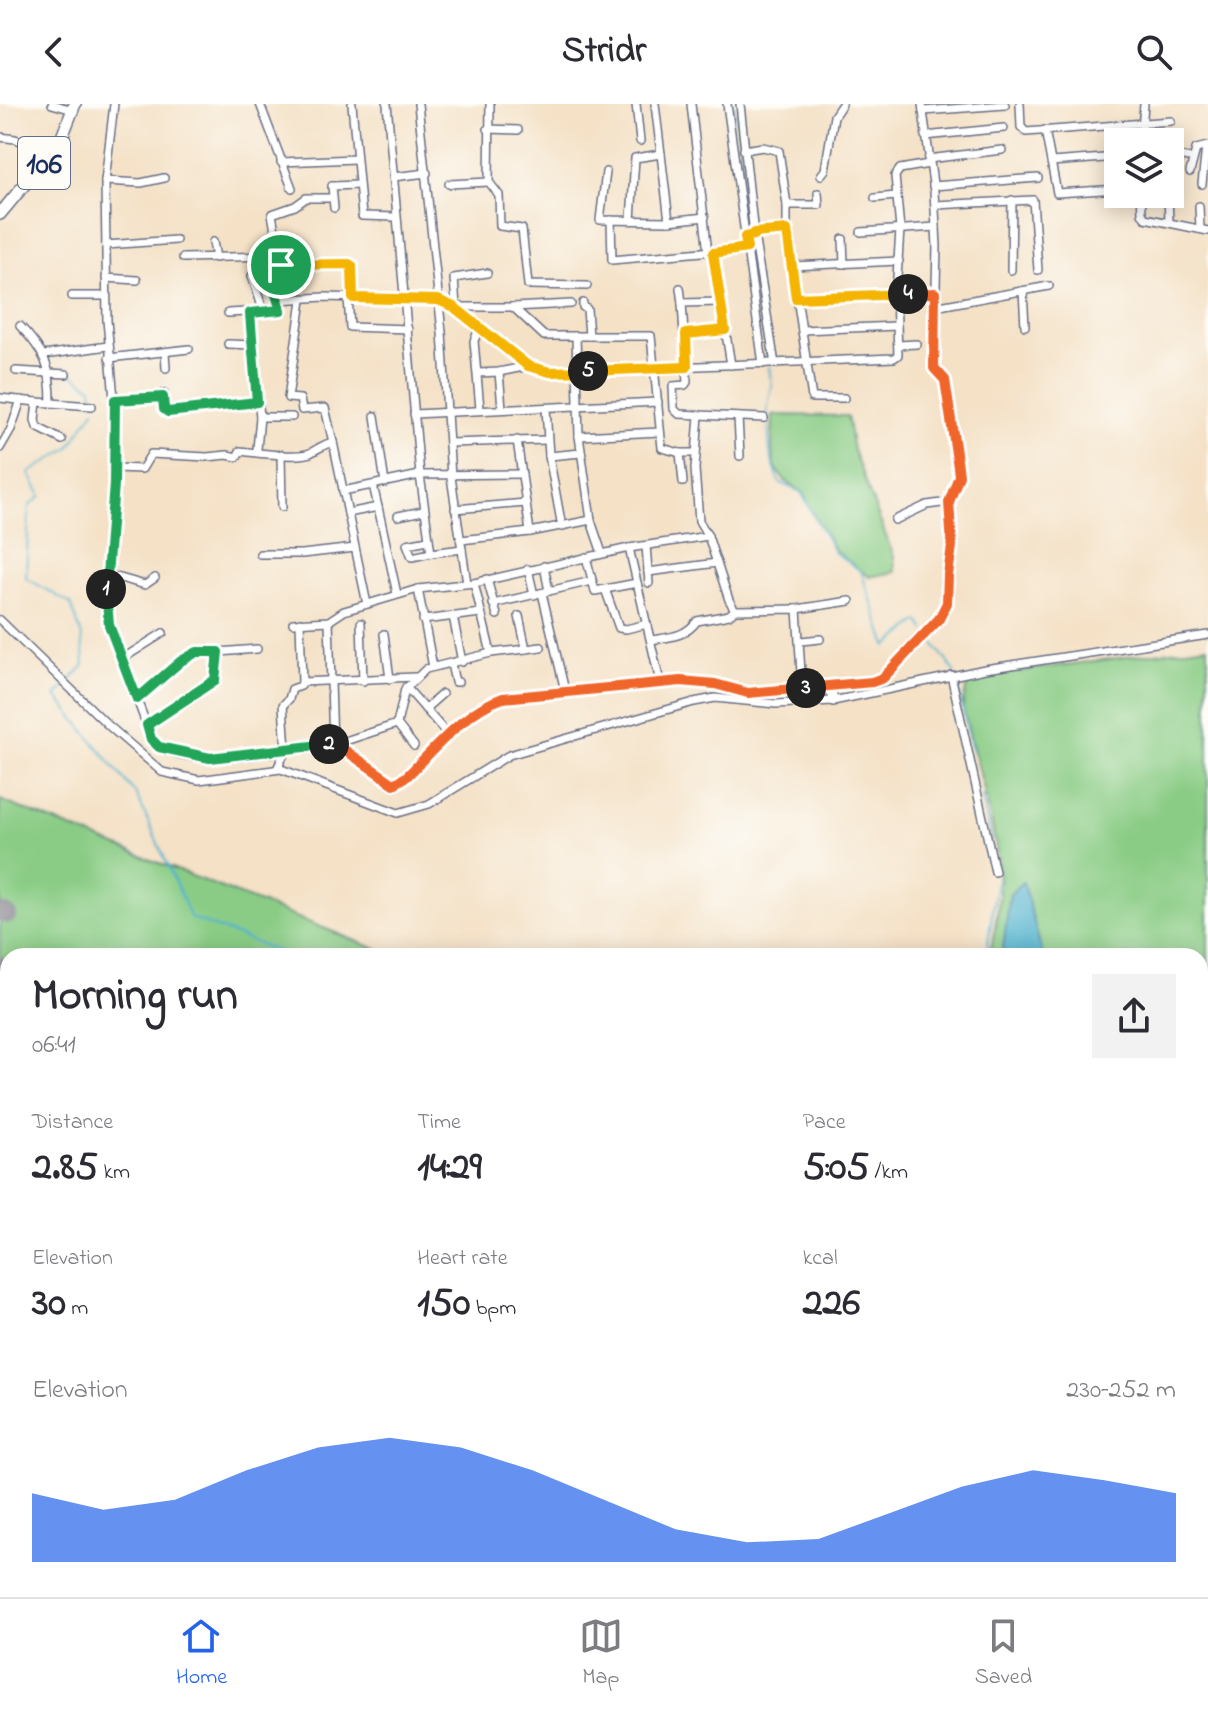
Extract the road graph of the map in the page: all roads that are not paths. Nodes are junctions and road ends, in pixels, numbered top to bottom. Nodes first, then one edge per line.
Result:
1 (52, 104) edge
2 (114, 104) edge
3 (260, 104) edge
4 (352, 104) edge
5 (387, 104) edge
6 (418, 104) edge
7 (490, 104) edge
8 (636, 104) edge
9 (655, 104) edge
10 (691, 104) edge
11 (727, 104) edge
12 (751, 104) edge
13 (842, 104) edge
14 (1020, 104) edge
15 (1144, 104) edge
16 (740, 105) edge
17 (1005, 105) edge
18 (74, 107) edge
19 (922, 108) edge
20 (1171, 121) dead end
21 (1142, 124) junction
22 (1004, 128) dead end
23 (1142, 128) edge
24 (488, 129) junction
25 (518, 130) dead end
26 (1045, 130) junction
27 (925, 136) junction
28 (0, 137) edge
29 (640, 141) dead end
30 (1207, 147) edge
31 (744, 150) junction
32 (1002, 150) dead end
33 (53, 152) junction
34 (661, 154) junction
35 (1184, 157) edge
36 (1104, 158) edge
37 (1189, 158) dead end
38 (356, 159) junction
39 (281, 162) junction
40 (929, 162) junction
41 (1051, 162) junction
42 (606, 172) dead end
43 (1190, 172) dead end
44 (427, 173) junction
45 (821, 175) dead end
46 (393, 177) junction
47 (164, 178) dead end
48 (1038, 178) dead end
49 (105, 181) junction
50 (489, 182) junction
51 (449, 184) dead end
52 (1202, 184) dead end
53 (358, 185) junction
54 (933, 186) junction
55 (292, 188) dead end
56 (1104, 190) edge
57 (818, 193) dead end
58 (896, 196) junction
59 (332, 198) junction
60 (875, 198) dead end
61 (1012, 200) junction
62 (787, 205) junction
63 (935, 205) junction
64 (1199, 206) dead end
65 (334, 208) dead end
66 (1143, 208) edge
67 (1168, 208) edge
68 (0, 214) edge
69 (396, 217) junction
70 (705, 217) junction
71 (611, 220) junction
72 (631, 220) junction
73 (669, 221) junction
74 (1169, 222) junction
75 (936, 227) junction
76 (900, 229) junction
77 (787, 230) junction
78 (1204, 230) edge
79 (861, 232) dead end
80 (751, 236) junction
81 (843, 239) dead end
82 (176, 240) dead end
83 (213, 242) dead end
84 (106, 245) junction
85 (747, 248) junction
86 (711, 253) junction
87 (183, 258) dead end
88 (216, 258) junction
89 (264, 258) junction
90 (280, 261) junction
91 (899, 261) junction
92 (844, 264) junction
93 (792, 266) junction
94 (267, 267) junction
95 (1011, 270) dead end
96 (1038, 270) dead end
97 (487, 273) dead end
98 (252, 276) dead end
99 (106, 278) junction
100 (137, 280) dead end
101 (528, 285) junction
102 (587, 286) dead end
103 (1049, 286) dead end
104 (680, 288) dead end
105 (1023, 291) junction
106 (935, 293) junction
107 (896, 294) junction
108 (72, 296) dead end
109 (106, 296) junction
110 (406, 297) junction
111 (350, 298) junction
112 (796, 298) junction
113 (278, 300) junction
114 (302, 300) junction
115 (438, 300) junction
116 (720, 302) junction
117 (583, 303) dead end
118 (682, 303) junction
119 (571, 304) dead end
120 (528, 306) junction
121 (455, 307) junction
122 (513, 307) junction
123 (934, 307) junction
124 (228, 313) dead end
125 (250, 313) junction
126 (264, 313) junction
127 (20, 326) dead end
128 (897, 326) junction
129 (1025, 326) dead end
130 (408, 329) junction
131 (479, 329) junction
132 (725, 330) junction
133 (802, 330) junction
134 (686, 334) junction
135 (576, 336) junction
136 (589, 336) junction
137 (228, 344) dead end
138 (917, 344) dead end
139 (253, 345) junction
140 (898, 345) junction
141 (108, 346) junction
142 (189, 349) dead end
143 (165, 352) junction
144 (44, 355) junction
145 (109, 358) junction
146 (807, 362) junction
147 (769, 364) junction
148 (731, 365) junction
149 (528, 366) junction
150 (687, 367) junction
151 (166, 368) dead end
152 (654, 368) junction
153 (16, 371) dead end
154 (577, 371) junction
155 (499, 372) junction
156 (478, 373) junction
157 (51, 374) junction
158 (66, 374) dead end
159 (0, 398) edge
160 (844, 398) dead end
161 (21, 400) junction
162 (115, 400) junction
163 (37, 402) junction
164 (257, 402) junction
165 (658, 402) junction
166 (51, 403) junction
167 (577, 405) junction
168 (92, 406) dead end
169 (502, 408) junction
170 (546, 408) junction
171 (480, 409) junction
172 (448, 412) junction
173 (414, 414) junction
174 (699, 415) junction
175 (375, 416) dead end
176 (260, 417) junction
177 (292, 417) dead end
178 (738, 417) junction
179 (764, 418) dead end
180 (660, 432) junction
181 (579, 436) junction
182 (62, 440) dead end
183 (517, 440) junction
184 (547, 440) junction
185 (333, 442) junction
186 (449, 443) junction
187 (0, 448) edge
188 (257, 449) dead end
189 (581, 453) junction
190 (680, 453) junction
191 (696, 453) junction
192 (281, 454) junction
193 (549, 456) junction
194 (740, 456) dead end
195 (115, 468) junction
196 (522, 474) junction
197 (420, 475) junction
198 (451, 477) junction
199 (683, 482) dead end
200 (385, 483) junction
201 (373, 485) junction
202 (343, 491) junction
203 (949, 502) junction
204 (526, 503) junction
205 (282, 507) dead end
206 (378, 507) junction
207 (455, 509) junction
208 (423, 511) junction
209 (348, 513) junction
210 (398, 516) dead end
211 (895, 520) dead end
212 (591, 521) junction
213 (562, 527) junction
214 (530, 532) junction
215 (708, 536) junction
216 (428, 540) junction
217 (461, 544) junction
218 (646, 546) junction
219 (355, 548) junction
220 (629, 548) junction
221 (431, 553) junction
222 (602, 553) junction
223 (260, 554) dead end
224 (586, 557) junction
225 (717, 563) junction
226 (544, 566) junction
227 (528, 569) junction
228 (648, 572) junction
229 (106, 574) junction
230 (155, 578) dead end
231 (487, 579) junction
232 (592, 581) junction
233 (471, 583) junction
234 (637, 583) junction
235 (649, 583) dead end
236 (418, 589) junction
237 (605, 589) junction
238 (542, 593) junction
239 (397, 594) junction
240 (850, 601) dead end
241 (367, 604) junction
242 (493, 604) junction
243 (797, 609) junction
244 (735, 610) junction
245 (481, 613) junction
246 (497, 615) dead end
247 (453, 616) junction
248 (519, 616) dead end
249 (0, 620) edge
250 (423, 620) junction
251 (329, 621) junction
252 (361, 623) dead end
253 (647, 624) junction
254 (163, 633) dead end
255 (926, 633) joint
256 (384, 634) dead end
257 (1208, 635) edge
258 (820, 639) dead end
259 (652, 640) junction
260 (801, 641) junction
261 (541, 647) dead end
262 (257, 649) dead end
263 (526, 649) junction
264 (218, 652) junction
265 (491, 653) junction
266 (122, 659) junction
267 (462, 662) junction
268 (451, 664) junction
269 (433, 667) junction
270 (951, 675) junction
271 (415, 677) junction
272 (390, 679) junction
273 (363, 681) junction
274 (302, 682) junction
275 (329, 682) junction
276 (458, 682) dead end
277 (660, 682) junction
278 (830, 686) junction
279 (406, 687) junction
280 (802, 689) junction
281 (565, 691) junction
282 (442, 694) dead end
283 (137, 699) junction
284 (833, 701) junction
285 (425, 709) junction
286 (397, 724) junction
287 (147, 725) junction
288 (448, 735) junction
289 (334, 744) junction
290 (414, 746) dead end
291 (286, 750) junction
292 (277, 769) junction
293 (995, 872) dead end

1 - 18 street
2 - 49 street
3 - 39 street
4 - 38 street
5 - 46 street
6 - 44 street
7 - 24 street
8 - 29 street
9 - 34 street
10 - 70 street
11 - 80 street
12 - 16 street
13 - 45 street
14 - 26 street
15 - 21 street
16 - 31 street
17 - 19 street
18 - 33 main road, 106
19 - 27 street
20 - 21 street
21 - 23 street
21 - 26 street
22 - 27 street
24 - 25 street
24 - 50 street
26 - 41 street
27 - 40 street
28 - 33 street
30 - 43 street
30 - 52 street
31 - 62 street
31 - 80 street
32 - 40 street
33 - 68 main road, 106
34 - 72 street
34 - 73 street
35 - 37 street
36 - 41 street
38 - 39 street
38 - 53 street
39 - 55 street
40 - 54 street
40 - 58 street
41 - 56 street
42 - 71 street
44 - 46 street
44 - 115 street
46 - 69 street
47 - 49 street
48 - 54 street
49 - 84 street
50 - 51 street
50 - 101 street
53 - 59 street
53 - 69 street
54 - 63 street
57 - 62 street
58 - 60 street
58 - 76 street
59 - 65 street
59 - 90 street
61 - 63 street
61 - 95 street
61 - 96 street
62 - 77 street
63 - 75 street
64 - 78 street
66 - 74 street
67 - 74 street
69 - 110 street
70 - 73 street
70 - 86 street
71 - 72 street
71 - 86 street
72 - 73 street
74 - 78 street
75 - 76 street
75 - 106 street
76 - 79 street
76 - 91 street
77 - 80 street
77 - 93 street
80 - 85 street
80 - 147 street
81 - 92 street
82 - 84 street
83 - 88 street
84 - 99 street
85 - 86 street
85 - 147 street
86 - 116 street
87 - 88 street
88 - 89 street
89 - 90 street
89 - 94 street
90 - 94 street
90 - 111 street
91 - 92 street
91 - 107 street
92 - 93 street
93 - 112 street
94 - 113 street
97 - 121 street
98 - 126 street
99 - 100 street
99 - 109 street
101 - 102 street
101 - 120 street
103 - 105 street
104 - 118 street
105 - 123 street
105 - 129 street
106 - 107 street
106 - 123 street
107 - 112 street
107 - 128 street
108 - 109 street
109 - 141 street
110 - 111 street
110 - 115 street
110 - 130 street
111 - 114 street
111 - 130 street
112 - 133 street
113 - 114 street
113 - 126 street
114 - 185 street
115 - 121 street
115 - 172 street
116 - 118 street
116 - 132 street
117 - 136 street
118 - 134 street
119 - 120 street
120 - 122 street
121 - 122 street
121 - 131 street
122 - 135 street
123 - 203 street
124 - 125 street
125 - 126 street
125 - 139 street
127 - 144 street
128 - 133 street
128 - 140 street
130 - 173 street
131 - 149 street
131 - 156 street
132 - 134 street
132 - 148 street
133 - 146 street
134 - 150 street
135 - 136 street
135 - 154 street
136 - 152 street
137 - 139 street
138 - 140 street
139 - 164 street
140 - 146 street
141 - 144 street
141 - 145 street
142 - 143 street
143 - 145 street
143 - 151 street
144 - 157 street
145 - 162 street
146 - 147 street
146 - 160 street
147 - 148 street
148 - 150 street
149 - 154 street
149 - 155 street
150 - 152 street
150 - 174 street
152 - 154 street
152 - 165 street
153 - 157 street
154 - 167 street
155 - 156 street
155 - 169 street
156 - 171 street
157 - 158 street
157 - 166 street
159 - 161 street
161 - 163 street
161 - 187 street
162 - 164 street
162 - 195 street
163 - 166 street
163 - 182 street
164 - 176 street
165 - 167 street
165 - 180 street
166 - 168 street
167 - 170 street
167 - 181 street
169 - 170 street
169 - 171 street
170 - 184 street
171 - 172 street
172 - 173 street
172 - 186 street
173 - 197 street
174 - 178 street
174 - 191 street
175 - 200 street
176 - 177 street
176 - 188 street
178 - 179 street
178 - 194 street
180 - 181 street
180 - 190 street
181 - 189 street
183 - 184 street
183 - 186 street
183 - 196 street
184 - 193 street
185 - 192 street
185 - 202 street
186 - 198 street
189 - 193 street
189 - 212 street
190 - 191 street
190 - 199 street
191 - 215 street
192 - 195 street
192 - 205 street
193 - 213 street
195 - 229 street
196 - 198 street
196 - 204 street
197 - 198 street
197 - 200 street
197 - 208 street
198 - 207 street
200 - 201 street
201 - 202 street
201 - 206 street
202 - 209 street
203 - 211 street
203 - 255 street
204 - 207 street
204 - 214 street
206 - 209 street
206 - 239 street
207 - 217 street
208 - 210 street
208 - 216 street
209 - 219 street
212 - 213 street
212 - 222 street
213 - 214 street
214 - 217 street
215 - 218 street
215 - 225 street
216 - 221 street
216 - 221 street
217 - 221 street
217 - 233 street
218 - 220 street
218 - 228 street
219 - 223 street
219 - 241 street
220 - 222 street
220 - 234 street
222 - 224 street
224 - 226 street
224 - 232 street
225 - 228 street
225 - 244 street
226 - 227 street
226 - 238 street
227 - 231 street
227 - 238 street
228 - 235 street
229 - 230 street
229 - 266 street
231 - 233 street
231 - 242 street
232 - 237 street
232 - 238 street
233 - 236 street
233 - 245 street
234 - 237 street
234 - 253 street
236 - 239 street
236 - 250 street
237 - 253 street
238 - 242 street
238 - 281 street
239 - 241 street
240 - 243 street
241 - 251 street
242 - 246 street
243 - 244 street
243 - 260 street
244 - 259 street
245 - 247 street
245 - 265 street
247 - 250 street
247 - 267 street
248 - 263 street
249 - 292 street
250 - 269 street
251 - 274 street
251 - 275 street
252 - 273 street
253 - 259 street
254 - 266 street
255 - 278 street
256 - 272 street
257 - 270 street
258 - 260 street
259 - 277 street
260 - 280 street
261 - 263 street
262 - 264 street
263 - 265 street
264 - 283 street
264 - 287 street
265 - 267 street
266 - 283 street
267 - 268 street
268 - 269 street
268 - 276 street
269 - 271 street
270 - 284 street
270 - 293 street
271 - 272 street
271 - 279 street
272 - 273 street
273 - 275 street
274 - 275 street
274 - 291 street
275 - 289 street
277 - 280 street
277 - 281 street
278 - 280 street
278 - 284 street
279 - 285 street
279 - 286 street
281 - 288 street
282 - 285 street
283 - 287 street
284 - 292 street
285 - 288 street
286 - 289 street
286 - 290 street
287 - 291 street
288 - 289 street
289 - 291 street
291 - 292 street

